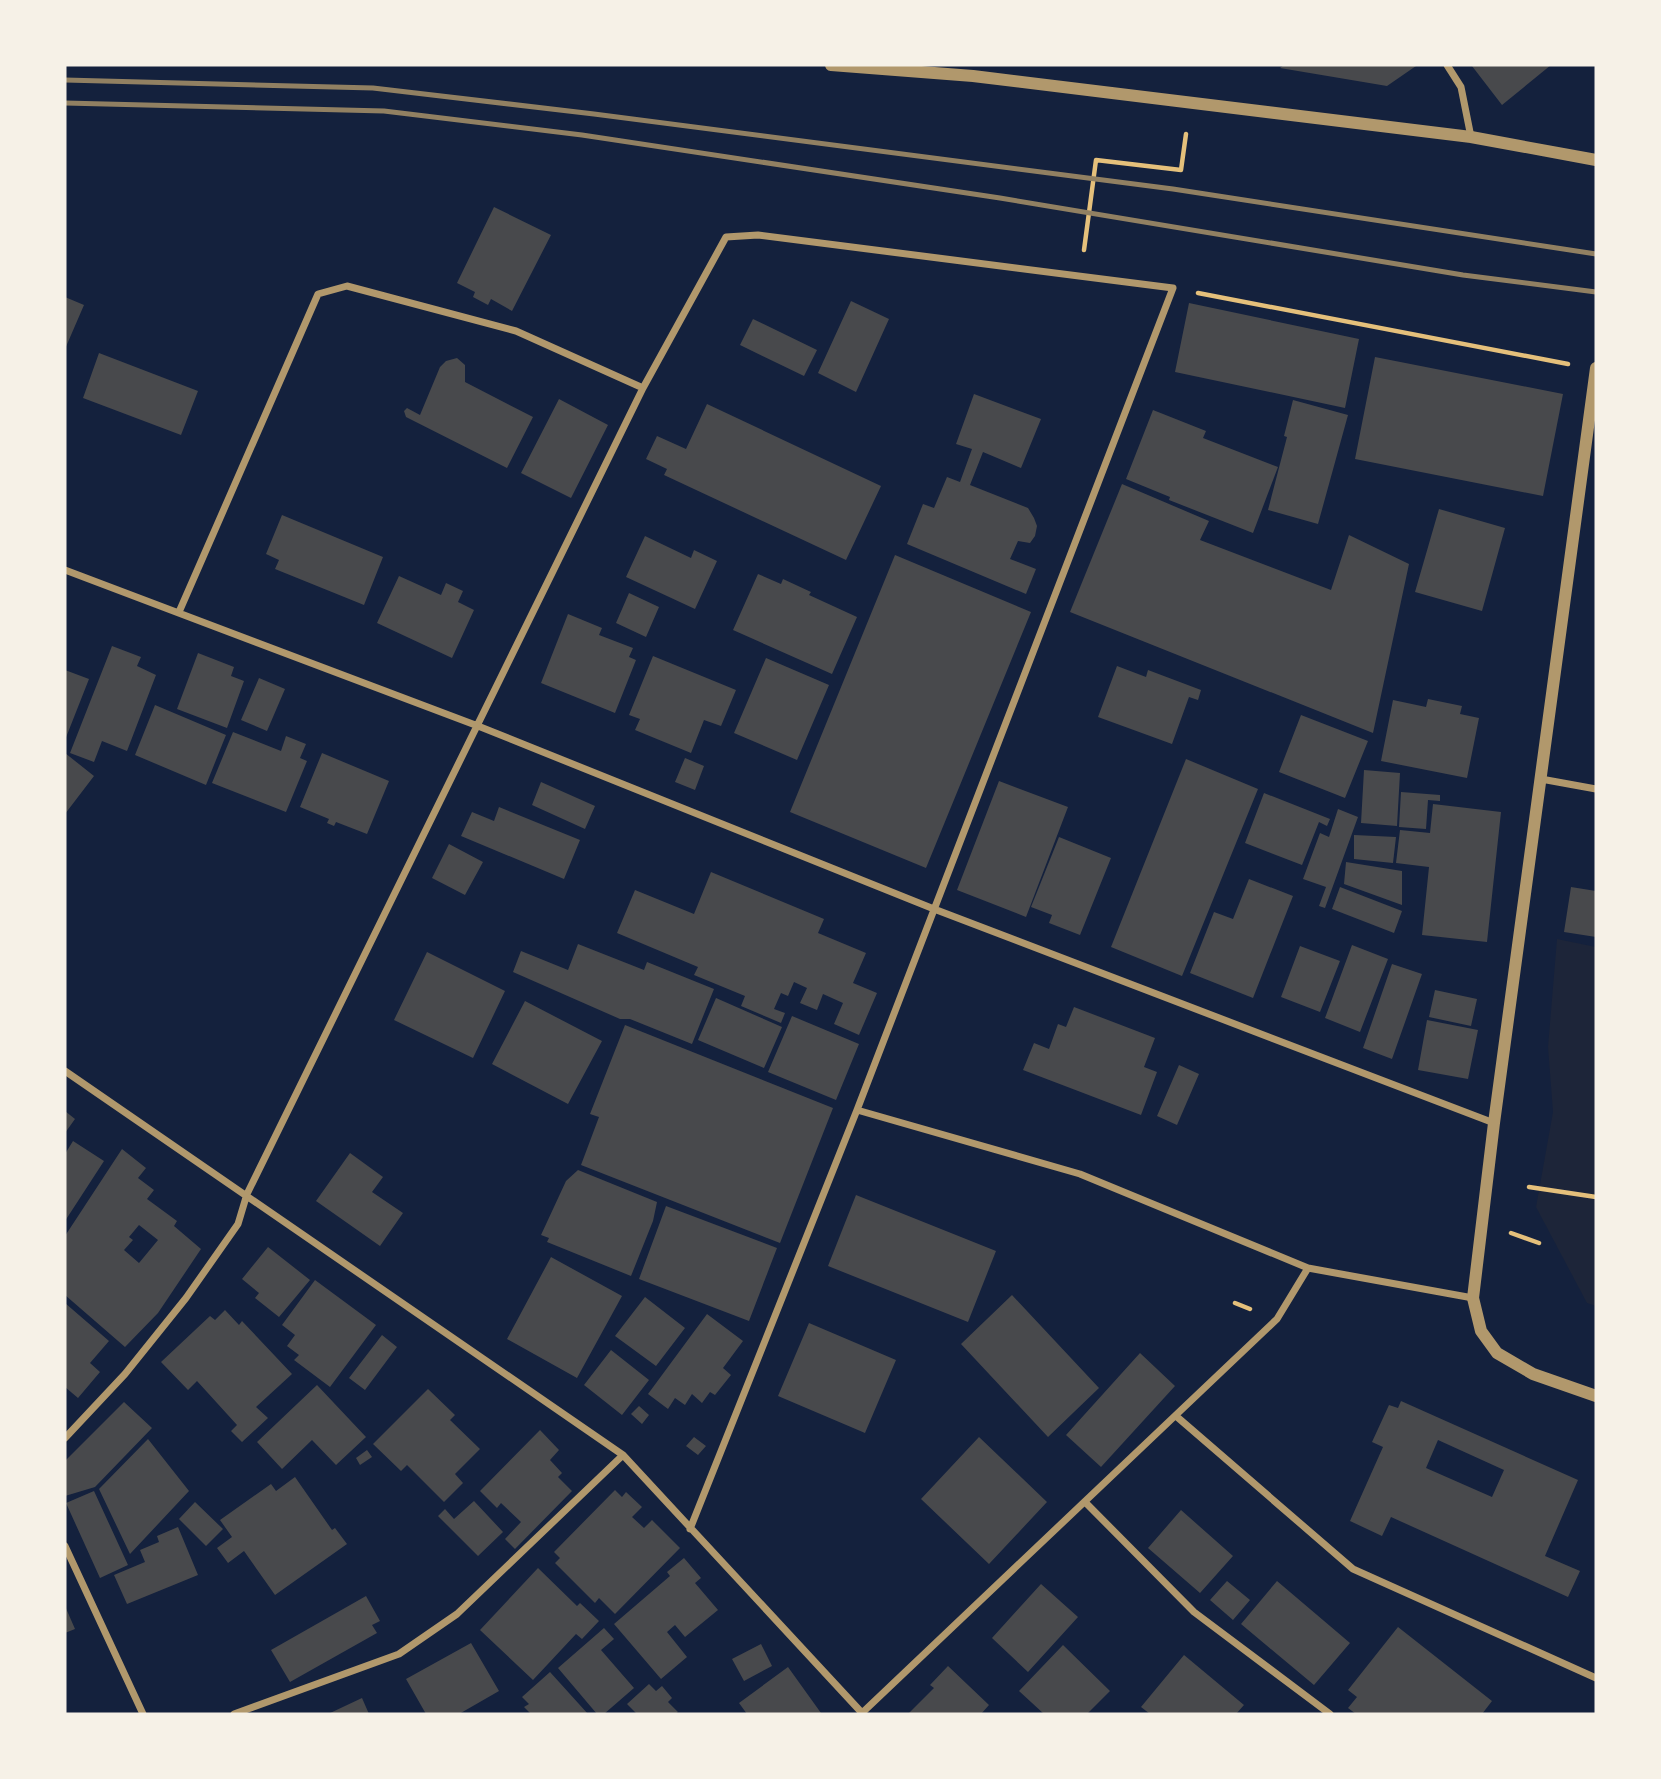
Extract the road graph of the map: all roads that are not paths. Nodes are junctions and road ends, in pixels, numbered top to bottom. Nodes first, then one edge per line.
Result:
1 (831, 65) edge
2 (1447, 65) edge
3 (1471, 137) junction
4 (1596, 160) edge
5 (1596, 369) edge
6 (643, 388) junction
7 (65, 570) edge
8 (179, 612) junction
9 (478, 726) junction
10 (1541, 779) junction
11 (1596, 789) edge
12 (934, 909) junction
13 (65, 1071) edge
14 (857, 1110) junction
15 (1494, 1123) junction
16 (247, 1194) junction
17 (1308, 1268) junction
18 (1473, 1298) junction
19 (1596, 1396) edge
20 (1176, 1416) junction
21 (65, 1438) edge
22 (623, 1455) junction
23 (1085, 1502) junction
24 (690, 1529) junction
25 (65, 1546) edge
26 (1596, 1678) edge
27 (143, 1714) edge
28 (234, 1714) edge
29 (863, 1714) edge
30 (1330, 1714) edge

1 - 3 street
2 - 3 street
3 - 4 street
5 - 10 street
6 - 8 street
6 - 9 street
6 - 12 street
7 - 8 street
8 - 9 street
9 - 12 street
9 - 16 street
10 - 11 street
10 - 15 street
12 - 14 street
12 - 15 street
13 - 16 street
14 - 17 street
14 - 24 street
15 - 18 street
16 - 21 street
16 - 22 street
17 - 18 street
17 - 20 street
18 - 19 street
20 - 23 street
20 - 26 street
22 - 24 street
22 - 28 street
23 - 29 street
23 - 30 street
24 - 29 street
25 - 27 street

